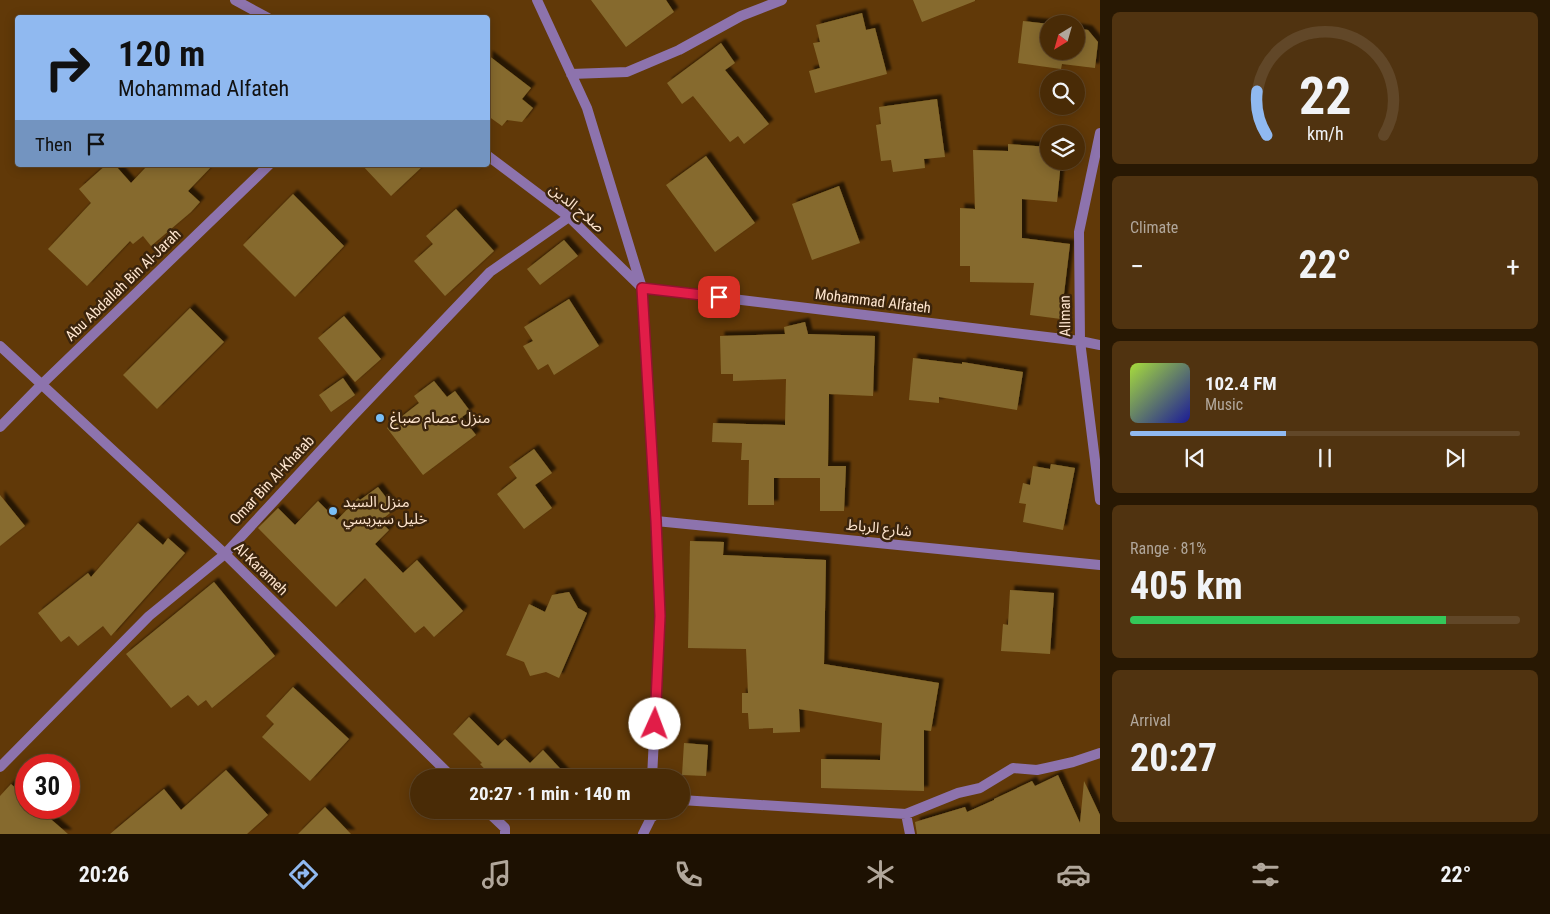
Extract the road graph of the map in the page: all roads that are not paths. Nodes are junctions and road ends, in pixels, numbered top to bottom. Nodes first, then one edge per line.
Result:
1 (235, 0) edge
2 (537, 0) edge
3 (782, 0) edge
4 (262, 15) edge
5 (572, 74) junction
6 (1100, 133) edge
7 (490, 158) edge
8 (267, 167) edge
9 (569, 217) junction
10 (642, 288) junction
11 (1080, 341) junction
12 (1100, 345) edge
13 (0, 346) edge
14 (41, 385) junction
15 (0, 427) edge
16 (1100, 500) edge
17 (656, 521) junction
18 (224, 554) junction
19 (1100, 565) edge
20 (1100, 753) edge
21 (0, 767) edge
22 (444, 769) edge
23 (652, 769) edge
24 (690, 801) edge
25 (906, 814) junction
26 (496, 819) edge
27 (649, 819) edge
28 (505, 834) edge
29 (643, 834) edge
30 (910, 834) edge

1 - 4 street
2 - 5 street
3 - 5 street
5 - 10 street
6 - 11 street, AlIman
7 - 9 street, صلاح الدين
8 - 14 street, Abu Abdallah Bin Al-Jarah
9 - 10 street, صلاح الدين
9 - 18 street, Omar Bin Al-Khatab
10 - 11 street, Mohammad Alfateh
10 - 17 street
11 - 12 street, Mohammad Alfateh
11 - 16 street, AlIman
13 - 14 street, Al-Karameh
14 - 15 street, Abu Abdallah Bin Al-Jarah
14 - 18 street, Al-Karameh
17 - 19 street, شارع الرباط
17 - 23 street
18 - 21 street, Omar Bin Al-Khatab
18 - 22 street, Al-Karameh
20 - 25 street
24 - 25 street
25 - 30 street
26 - 28 street
27 - 29 street

